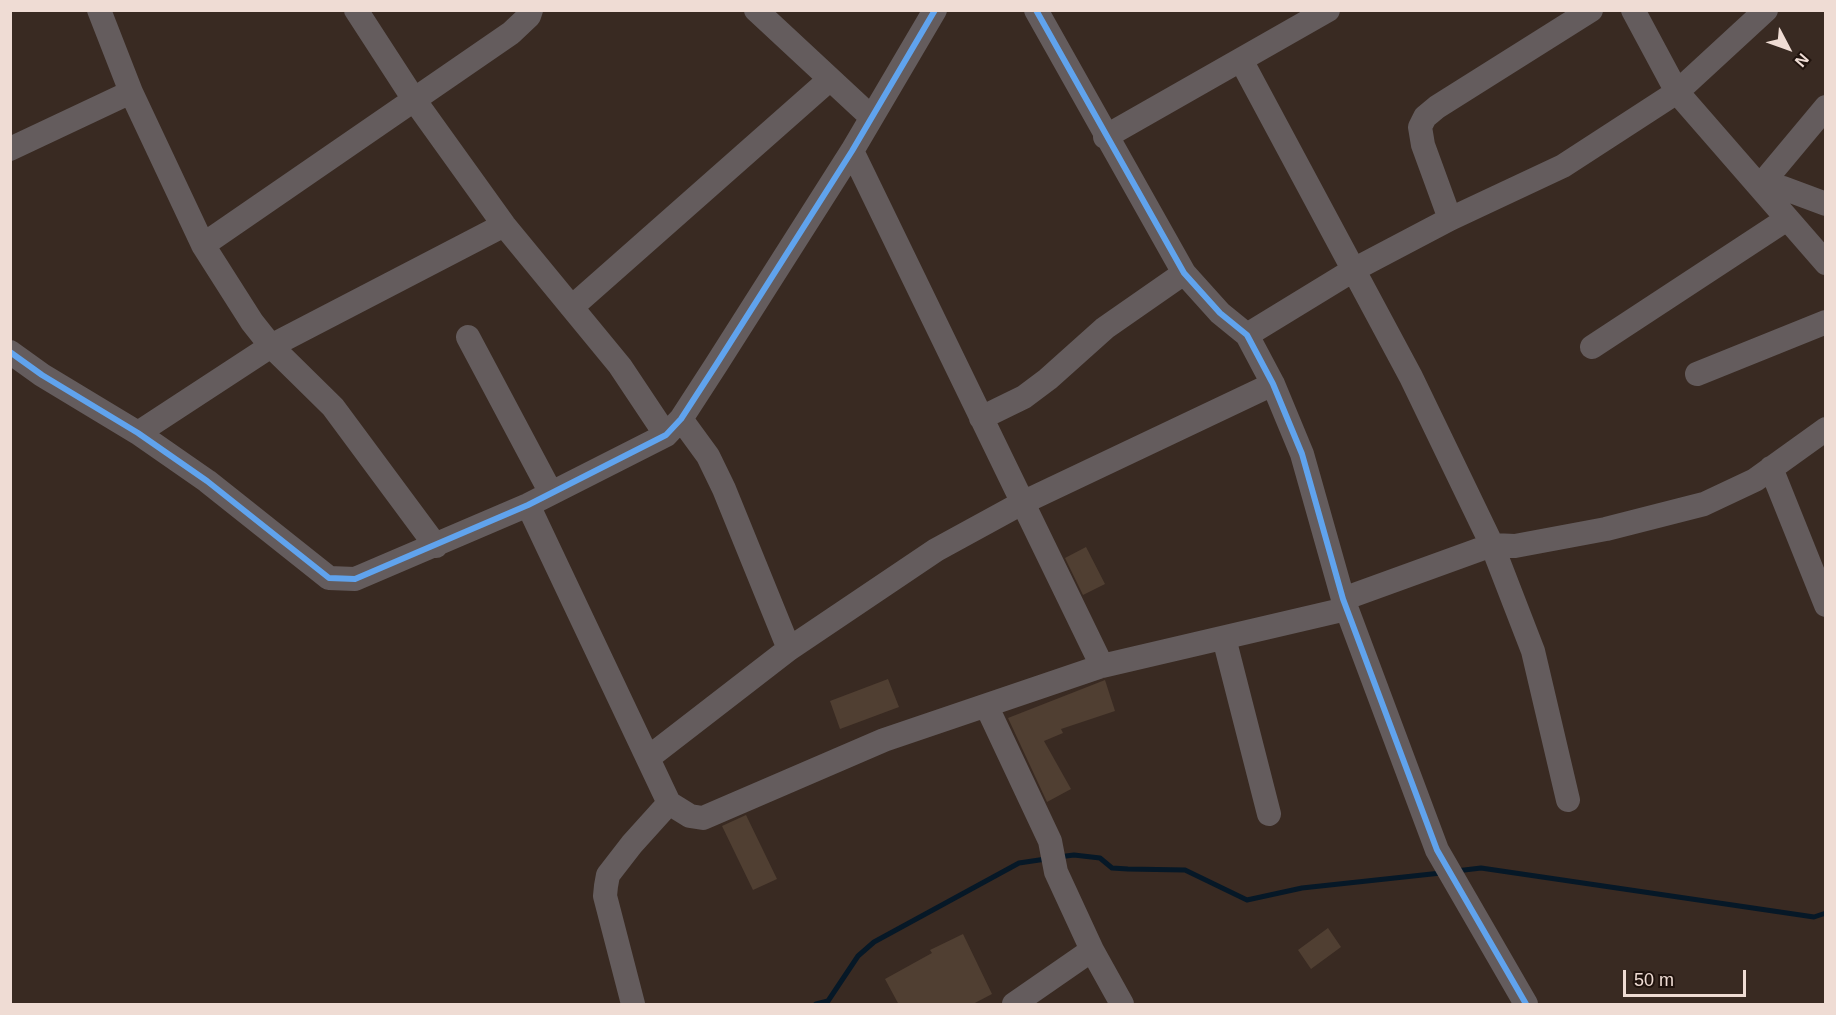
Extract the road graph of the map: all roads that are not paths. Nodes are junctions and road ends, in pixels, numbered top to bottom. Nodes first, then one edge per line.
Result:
1 (99, 10) edge
2 (356, 10) edge
3 (531, 10) edge
4 (756, 10) edge
5 (935, 10) edge
6 (1036, 10) edge
7 (1328, 10) edge
8 (1591, 10) edge
9 (1633, 10) edge
10 (1766, 10) edge
11 (1241, 60) junction
12 (829, 80) junction
13 (131, 92) junction
14 (1677, 92) junction
15 (415, 100) junction
16 (1826, 107) edge
17 (870, 116) junction
18 (1105, 137) junction
19 (10, 149) edge
20 (852, 151) junction
21 (1760, 186) junction
22 (1826, 204) edge
23 (1450, 219) junction
24 (1787, 219) junction
25 (504, 225) junction
26 (203, 245) junction
27 (1826, 263) edge
28 (1355, 269) junction
29 (1184, 273) junction
30 (572, 307) junction
31 (1826, 322) edge
32 (1247, 335) junction
33 (468, 337) dead end
34 (272, 346) junction
35 (1592, 347) dead end
36 (10, 352) edge
37 (1697, 374) dead end
38 (1273, 384) junction
39 (981, 418) junction
40 (673, 427) junction
41 (1826, 429) edge
42 (138, 433) junction
43 (1771, 468) junction
44 (551, 493) junction
45 (1022, 503) junction
46 (528, 505) junction
47 (1492, 545) junction
48 (436, 546) junction
49 (1345, 604) junction
50 (1826, 605) edge
51 (1224, 638) junction
52 (789, 649) junction
53 (1102, 666) junction
54 (987, 707) junction
55 (648, 758) junction
56 (1568, 800) dead end
57 (669, 803) junction
58 (1269, 814) dead end
59 (1092, 950) junction
60 (633, 1005) edge
61 (1014, 1005) edge
62 (1122, 1005) edge
63 (1526, 1005) edge

1 - 13 street
2 - 15 street
3 - 15 street
4 - 12 street
5 - 17 street
6 - 18 street
7 - 11 street
8 - 23 street
9 - 14 street
10 - 14 street
11 - 18 street
11 - 28 street
12 - 17 street
12 - 30 street
13 - 19 street
13 - 26 street
14 - 21 street
14 - 23 street
15 - 25 street
15 - 26 street
16 - 21 street
17 - 20 street
18 - 29 street
20 - 39 street
20 - 40 street
21 - 22 street
21 - 24 street
23 - 28 street
24 - 27 street
24 - 35 street
25 - 30 street
25 - 34 street
26 - 34 street
28 - 32 street
28 - 47 street
29 - 32 street
29 - 39 street
30 - 40 street
31 - 37 street
32 - 38 street
33 - 44 street
34 - 42 street
34 - 48 street
36 - 42 street
38 - 45 street
38 - 49 street
39 - 45 street
40 - 44 street
40 - 52 street
41 - 43 street
42 - 48 street
43 - 47 street
43 - 50 street
44 - 46 street
45 - 52 street
45 - 53 street
46 - 48 street
46 - 55 street
47 - 49 street
47 - 56 street
49 - 51 street
49 - 63 street
51 - 53 street
51 - 58 street
52 - 55 street
53 - 54 street
54 - 57 street
54 - 59 street
55 - 57 street
57 - 60 street
59 - 61 street
59 - 62 street

